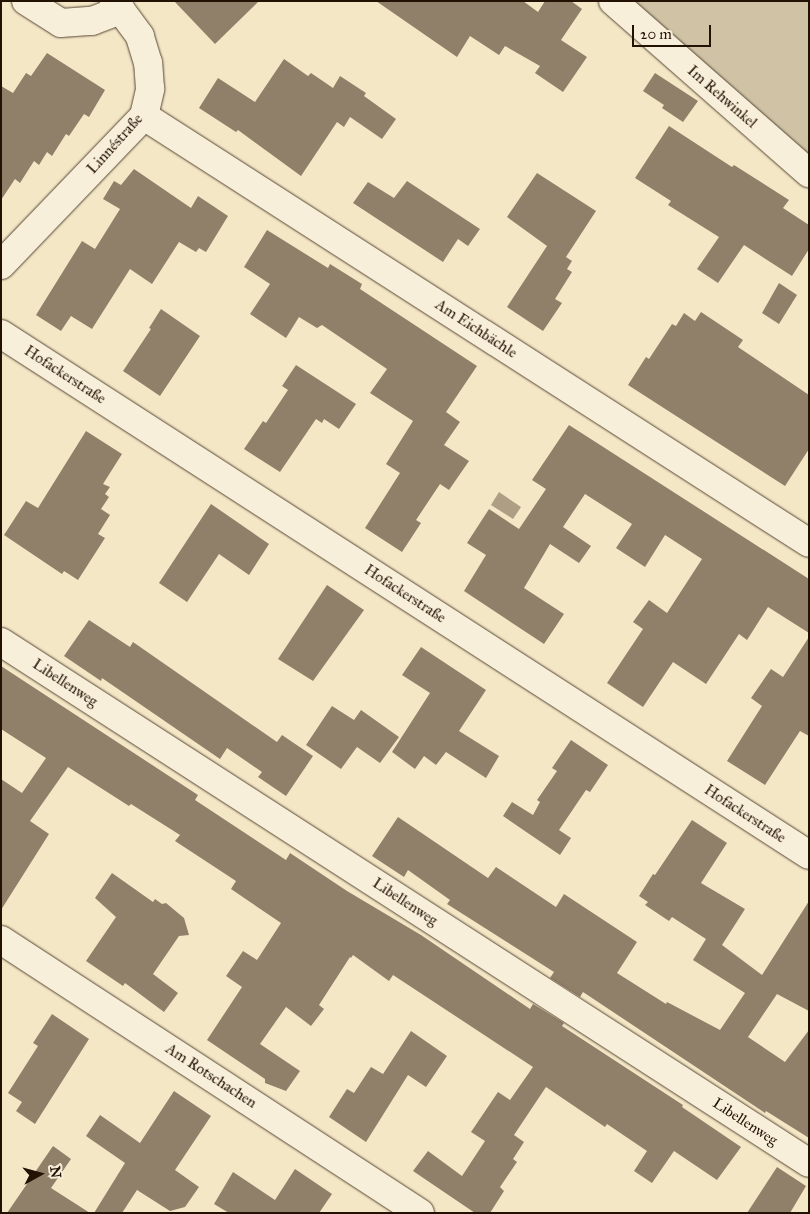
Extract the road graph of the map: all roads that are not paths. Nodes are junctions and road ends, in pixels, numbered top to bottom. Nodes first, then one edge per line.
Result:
1 (26, 1) edge
2 (613, 1) edge
3 (118, 6) edge
4 (144, 116) junction
5 (809, 174) edge
6 (1, 265) edge
7 (1, 334) edge
8 (809, 542) edge
9 (1, 642) edge
10 (809, 855) edge
11 (1, 940) edge
12 (809, 1164) edge
13 (420, 1213) edge

1 - 3 street
2 - 5 street, Im Rehwinkel
3 - 4 street, Linnéstraße
4 - 6 street, Linnéstraße
4 - 8 street, Am Eichbächle
7 - 10 street, Hofackerstraße
9 - 12 street, Libellenweg
11 - 13 street, Am Rotschachen

